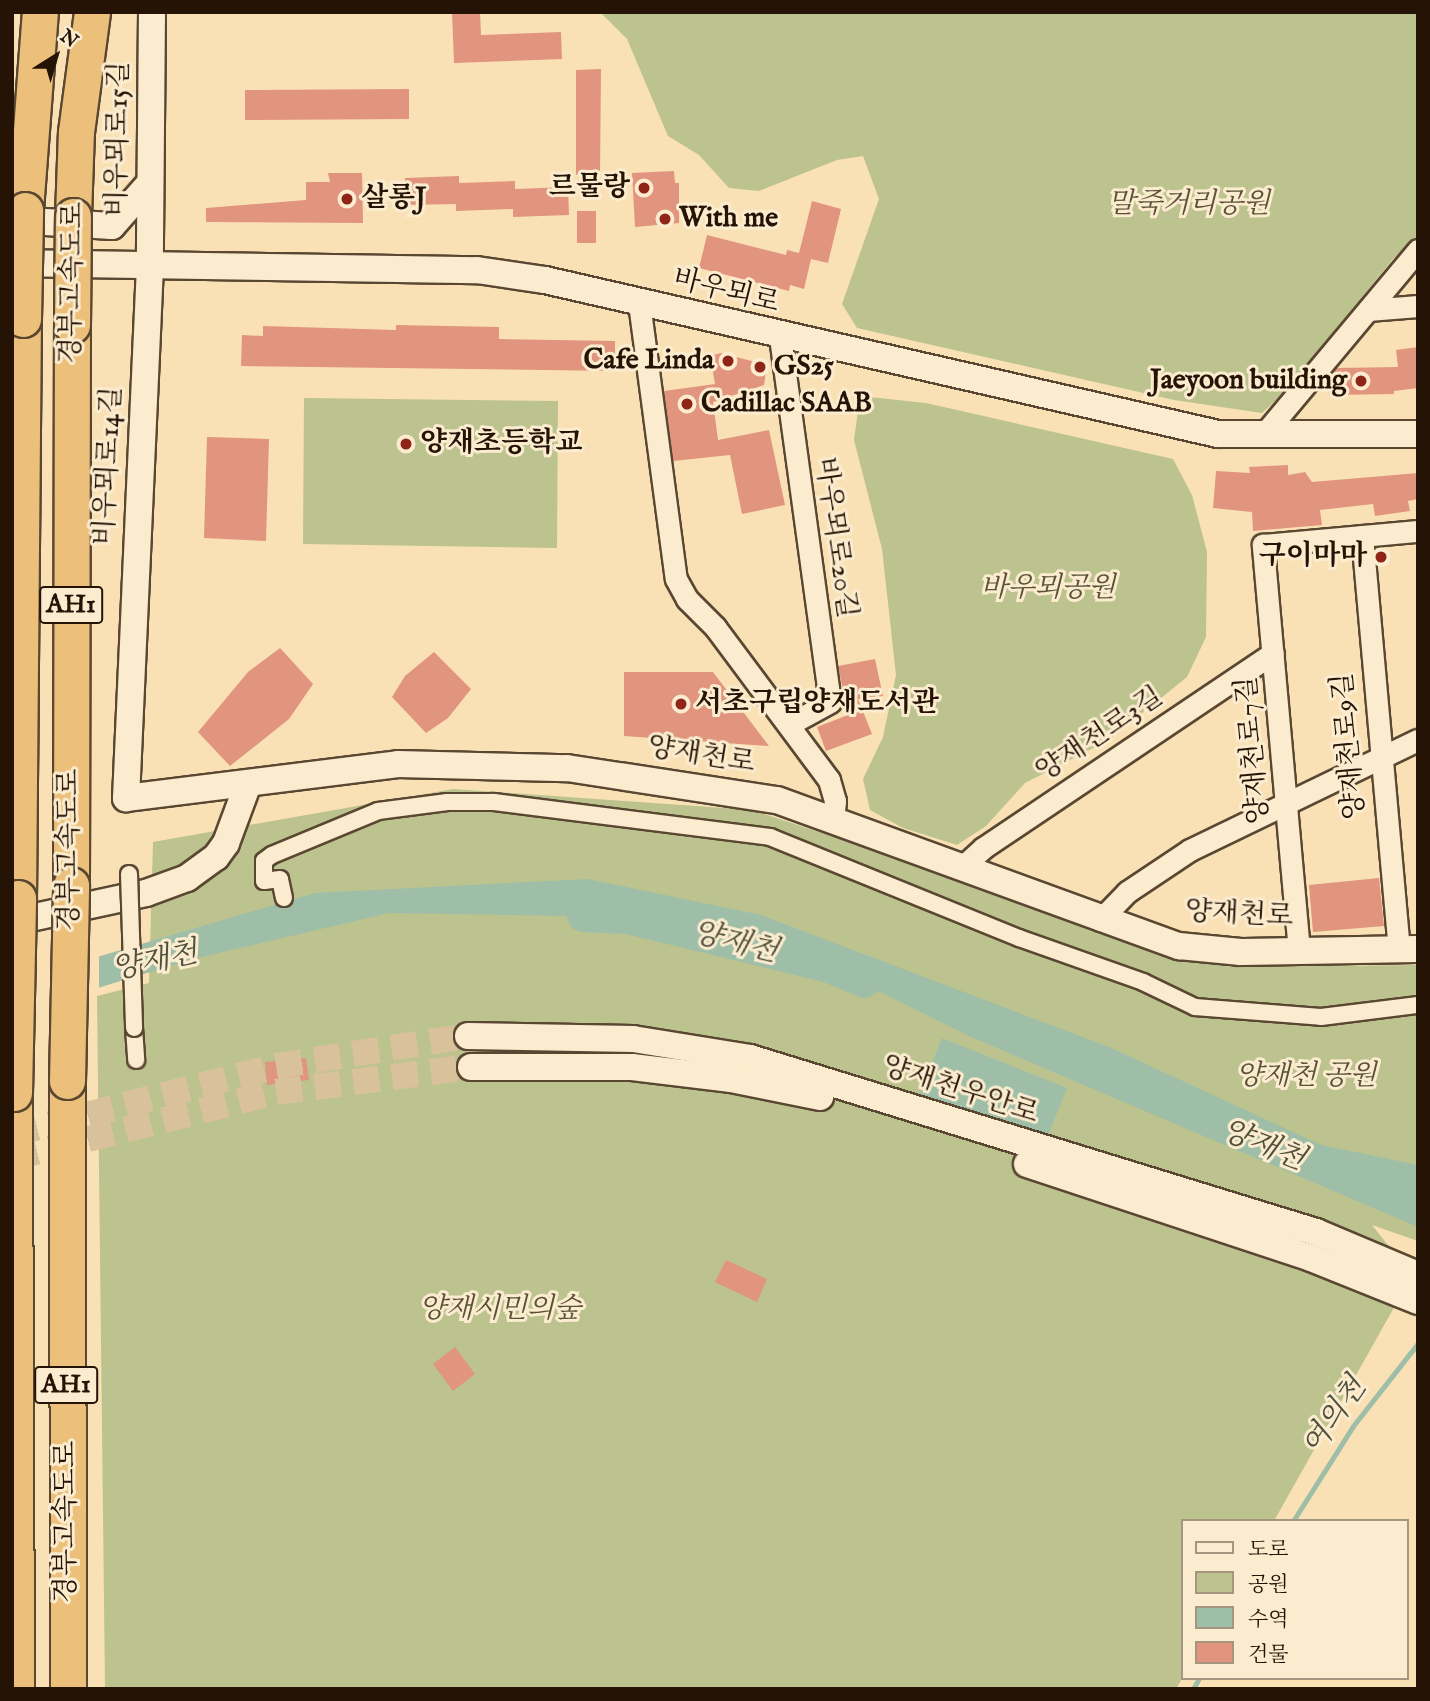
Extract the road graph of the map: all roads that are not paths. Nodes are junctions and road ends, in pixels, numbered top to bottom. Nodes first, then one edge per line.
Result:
1 (40, 12) edge
2 (92, 12) edge
3 (152, 12) edge
4 (149, 184) junction
5 (19, 215) edge
6 (1418, 250) edge
7 (12, 263) edge
8 (150, 266) junction
9 (639, 303) junction
10 (1418, 306) edge
11 (1368, 310) junction
12 (779, 337) junction
13 (1264, 434) junction
14 (1418, 434) edge
15 (1418, 531) edge
16 (1362, 536) junction
17 (1273, 653) junction
18 (790, 724) junction
19 (1418, 740) edge
20 (1378, 758) junction
21 (248, 784) junction
22 (1287, 800) junction
23 (833, 820) junction
24 (961, 868) junction
25 (129, 874) dead end
26 (284, 898) dead end
27 (15, 910) edge
28 (1100, 920) junction
29 (1408, 950) edge
30 (1299, 951) junction
31 (1418, 1005) edge
32 (468, 1036) tunnel mouth
33 (136, 1060) dead end
34 (471, 1067) tunnel mouth
35 (894, 1110) junction
36 (1418, 1275) edge
37 (1418, 1301) edge
38 (16, 1689) edge
39 (68, 1689) edge

1 - 5 highway, 경부고속도로 / AH1
2 - 39 highway, 경부고속도로 / AH1, bridge
3 - 4 street, 비우뫼로15길
4 - 5 street
4 - 8 street, 비우뫼로15길
5 - 27 highway, 경부고속도로 / AH1, bridge
6 - 11 street
7 - 8 street, 바우뫼로
8 - 9 street, 바우뫼로
8 - 21 street, 비우뫼로14길
9 - 12 street, 바우뫼로
9 - 18 street
10 - 11 street
11 - 13 street
12 - 13 street, 바우뫼로
12 - 18 street, 바우뫼로20길
13 - 14 street, 바우뫼로
15 - 16 street
16 - 17 street, 양재천로7길
16 - 20 street, 양재천로9길
17 - 22 street, 양재천로7길
17 - 24 street, 양재천로3길
18 - 23 street
19 - 20 street
20 - 22 street
20 - 29 street, 양재천로9길
21 - 23 street, 양재천로
21 - 27 street
22 - 28 street
22 - 30 street, 양재천로7길
23 - 24 street, 양재천로
24 - 28 street, 양재천로
25 - 33 street, bridge
26 - 31 street
27 - 38 highway, 경부고속도로 / AH1, bridge
28 - 30 street, 양재천로
29 - 30 street, 양재천로
32 - 35 street, 양재천우안로
34 - 35 street, 양재천우안로
35 - 36 street, 양재천우안로
35 - 37 street, 양재천우안로

